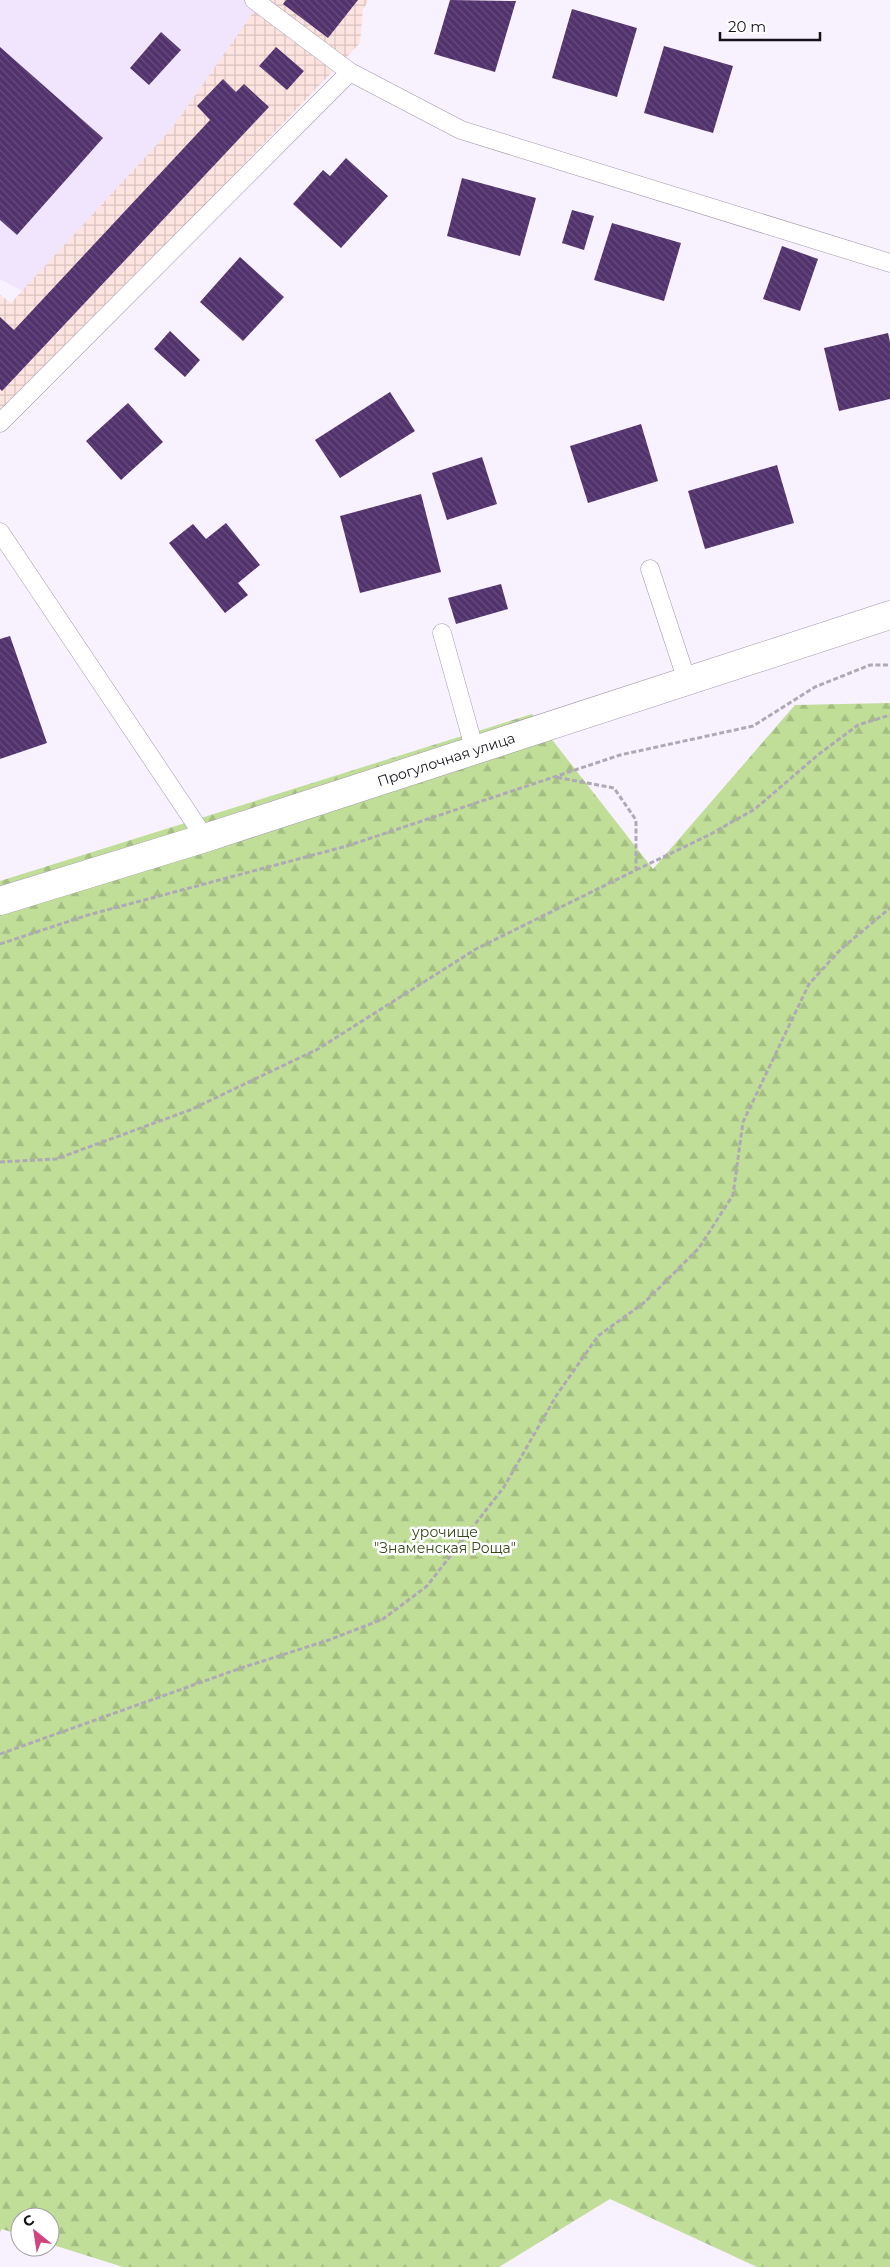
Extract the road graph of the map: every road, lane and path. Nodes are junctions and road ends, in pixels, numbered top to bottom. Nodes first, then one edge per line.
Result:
1 (254, 0) edge
2 (350, 72) junction
3 (890, 263) edge
4 (0, 423) edge
5 (0, 532) edge
6 (650, 569) dead end
7 (890, 614) edge
8 (442, 633) dead end
9 (890, 665) edge
10 (687, 681) junction
11 (890, 715) edge
12 (474, 751) junction
13 (554, 777) junction
14 (205, 838) junction
15 (636, 870) junction
16 (0, 900) edge
17 (890, 908) edge
18 (0, 944) edge
19 (0, 1162) edge
20 (0, 1754) edge

1 - 2 lane
2 - 3 lane
2 - 4 lane
5 - 14 lane
6 - 10 lane
7 - 10 street, Прогулочная улица
8 - 12 lane
9 - 13 path
10 - 12 street, Прогулочная улица
11 - 15 path
12 - 14 street, Прогулочная улица
13 - 15 path
13 - 18 path
14 - 16 street, Прогулочная улица
15 - 19 path
17 - 20 path

